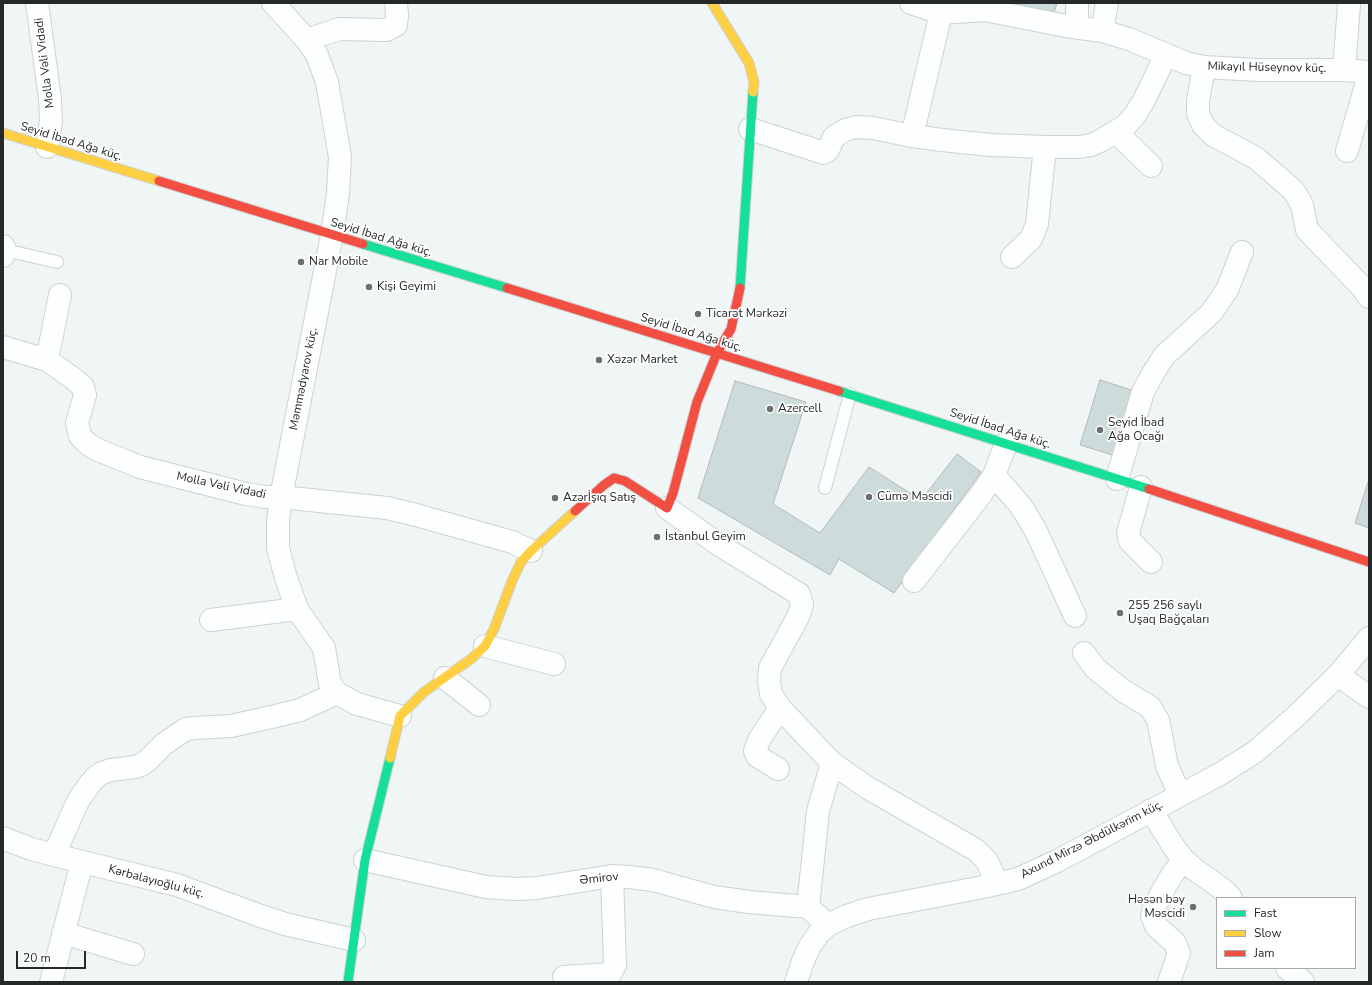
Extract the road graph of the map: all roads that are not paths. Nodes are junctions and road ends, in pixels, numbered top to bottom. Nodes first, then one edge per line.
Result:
1 (38, 3) edge
2 (273, 3) edge
3 (396, 3) edge
4 (712, 3) edge
5 (911, 3) edge
6 (1077, 3) edge
7 (1108, 3) edge
8 (1349, 5) dead end
9 (941, 13) junction
10 (1077, 28) junction
11 (1102, 31) junction
12 (307, 40) junction
13 (1166, 55) junction
14 (1204, 67) junction
15 (1344, 70) junction
16 (1369, 74) edge
17 (750, 129) junction
18 (1116, 132) junction
19 (3, 133) edge
20 (912, 136) junction
21 (47, 147) junction
22 (1045, 148) junction
23 (1347, 151) dead end
24 (1151, 166) dead end
25 (332, 235) junction
26 (4, 251) edge
27 (1242, 252) dead end
28 (1012, 257) dead end
29 (57, 262) dead end
30 (60, 295) dead end
31 (1369, 297) edge
32 (3, 347) edge
33 (717, 353) junction
34 (46, 360) junction
35 (850, 394) junction
36 (1006, 444) junction
37 (994, 475) junction
38 (1116, 479) junction
39 (1140, 487) junction
40 (825, 488) dead end
41 (281, 497) junction
42 (667, 508) junction
43 (530, 551) junction
44 (1151, 562) dead end
45 (1369, 562) edge
46 (914, 581) dead end
47 (297, 609) junction
48 (1075, 616) dead end
49 (211, 620) dead end
50 (1369, 638) edge
51 (485, 646) junction
52 (1084, 653) dead end
53 (554, 664) dead end
54 (1338, 675) junction
55 (445, 678) junction
56 (337, 693) junction
57 (1369, 697) edge
58 (479, 705) dead end
59 (780, 708) junction
60 (400, 716) junction
61 (832, 763) junction
62 (778, 769) dead end
63 (1180, 795) junction
64 (1151, 810) junction
65 (3, 838) edge
66 (54, 855) junction
67 (365, 860) junction
68 (1184, 860) junction
69 (82, 862) junction
70 (612, 876) junction
71 (997, 884) junction
72 (1230, 897) edge
73 (808, 907) junction
74 (828, 924) junction
75 (63, 933) junction
76 (354, 940) junction
77 (133, 954) dead end
78 (1288, 969) edge
79 (564, 976) dead end
80 (50, 982) edge
81 (348, 982) edge
82 (796, 982) edge
83 (1169, 982) edge
84 (1303, 982) edge

1 - 21 street, Molla Vəli Vidadi
2 - 12 street, Məmmədyarov küç.
3 - 12 street
4 - 17 street
5 - 9 street, Mikayıl Hüseynov küç.
6 - 10 street
7 - 11 street
8 - 15 street
9 - 10 street, Mikayıl Hüseynov küç.
9 - 20 street
10 - 11 street, Mikayıl Hüseynov küç.
11 - 13 street, Mikayıl Hüseynov küç.
12 - 25 street, Məmmədyarov küç.
13 - 14 street, Mikayıl Hüseynov küç.
13 - 18 street
14 - 15 street, Mikayıl Hüseynov küç.
14 - 31 street
15 - 16 street, Mikayıl Hüseynov küç.
16 - 23 street
17 - 20 street
17 - 33 street
18 - 22 street
18 - 24 street
19 - 21 street, Seyid İbad Ağa küç.
20 - 22 street
21 - 25 street, Seyid İbad Ağa küç.
22 - 28 street
25 - 33 street, Seyid İbad Ağa küç.
25 - 41 street, Məmmədyarov küç.
26 - 29 lane
27 - 38 street
30 - 34 street
32 - 34 street, Molla Vəli Vidadi
33 - 35 street, Seyid İbad Ağa küç.
33 - 42 street
34 - 41 street, Molla Vəli Vidadi
35 - 36 street, Seyid İbad Ağa küç.
35 - 40 lane
36 - 37 street
36 - 38 street, Seyid İbad Ağa küç.
37 - 46 street
37 - 48 street
38 - 39 street, Seyid İbad Ağa küç.
39 - 44 street
39 - 45 street, Seyid İbad Ağa küç.
41 - 43 street, Molla Vəli Vidadi
41 - 47 street, Məmmədyarov küç.
42 - 43 street
42 - 59 street
43 - 51 street
47 - 49 street
47 - 56 street, Məmmədyarov küç.
50 - 54 street, Axund Mirzə Əbdülkərim küç.
51 - 53 street
51 - 55 street
52 - 63 street
54 - 57 street
54 - 63 street, Axund Mirzə Əbdülkərim küç.
55 - 58 street
55 - 60 street
56 - 60 street
56 - 66 street
59 - 61 street
59 - 62 street
60 - 67 street
61 - 71 street
61 - 73 street
63 - 64 street, Axund Mirzə Əbdülkərim küç.
64 - 68 street
64 - 71 street, Axund Mirzə Əbdülkərim küç.
65 - 66 street, Kərbalayıoğlu küç.
66 - 69 street, Kərbalayıoğlu küç.
67 - 70 street, Əmirov
67 - 76 street
68 - 72 street
68 - 83 street
69 - 75 street
69 - 76 street, Kərbalayıoğlu küç.
70 - 73 street, Əmirov
70 - 79 street
71 - 74 street, Axund Mirzə Əbdülkərim küç.
73 - 74 street
74 - 82 street, Axund Mirzə Əbdülkərim küç.
75 - 77 street
75 - 80 street
76 - 81 street
78 - 84 street

